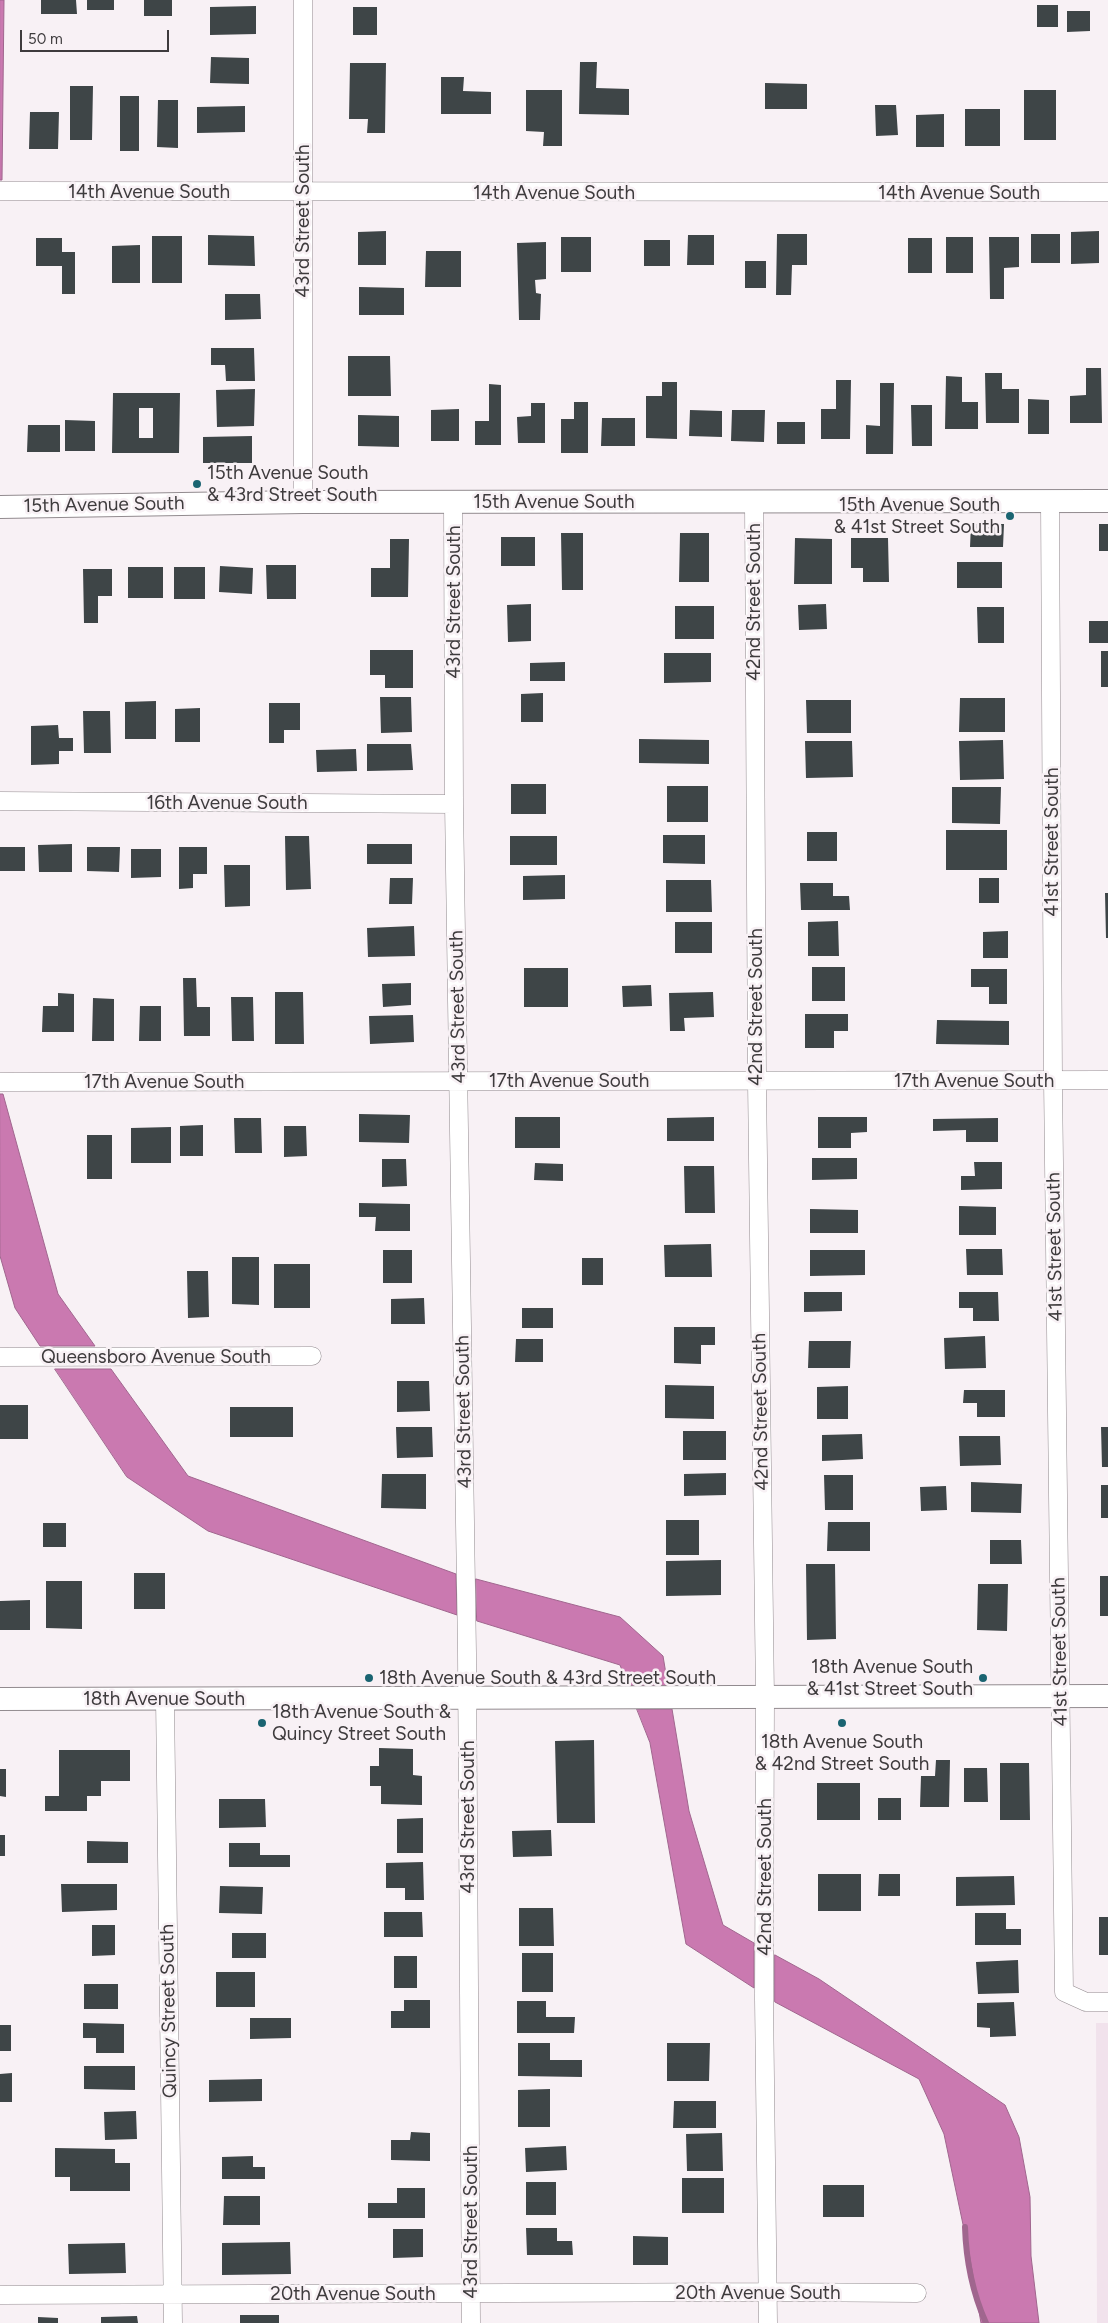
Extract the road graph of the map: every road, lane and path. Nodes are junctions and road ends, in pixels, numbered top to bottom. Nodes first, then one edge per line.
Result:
1 (302, 0) edge
2 (0, 191) edge
3 (1108, 192) edge
4 (304, 193) junction
5 (1050, 501) junction
6 (1108, 501) edge
7 (303, 502) junction
8 (453, 502) junction
9 (754, 502) junction
10 (0, 507) edge
11 (0, 801) edge
12 (454, 804) junction
13 (1053, 1080) junction
14 (1108, 1080) edge
15 (459, 1081) junction
16 (0, 1082) edge
17 (757, 1082) junction
18 (312, 1356) dead end
19 (0, 1358) edge
20 (1108, 1696) edge
21 (467, 1697) junction
22 (765, 1697) junction
23 (1061, 1697) junction
24 (0, 1699) edge
25 (165, 1699) junction
26 (1108, 2002) edge
27 (768, 2292) junction
28 (173, 2294) junction
29 (472, 2294) junction
30 (917, 2294) dead end
31 (0, 2295) edge
32 (173, 2323) edge
33 (472, 2323) edge
34 (768, 2323) edge

1 - 4 street, 43rd Street South
2 - 4 street, 14th Avenue South
3 - 4 street, 14th Avenue South
4 - 7 street, 43rd Street South
5 - 6 street, 15th Avenue South
5 - 9 street, 15th Avenue South
5 - 13 street, 41st Street South
7 - 8 street, 15th Avenue South
7 - 10 street, 15th Avenue South
8 - 9 street, 15th Avenue South
8 - 12 street, 43rd Street South
9 - 17 street, 42nd Street South
11 - 12 street, 16th Avenue South
12 - 15 street, 43rd Street South
13 - 14 street, 17th Avenue South
13 - 17 street, 17th Avenue South
13 - 23 street, 41st Street South
15 - 16 street, 17th Avenue South
15 - 17 street, 17th Avenue South
15 - 21 street, 43rd Street South
17 - 22 street, 42nd Street South
18 - 19 street, Queensboro Avenue South
20 - 23 street, 18th Avenue South
21 - 22 street, 18th Avenue South
21 - 25 street, 18th Avenue South
21 - 29 street, 43rd Street South
22 - 23 street, 18th Avenue South
22 - 27 street, 42nd Street South
23 - 26 street, 41st Street South
24 - 25 street, 18th Avenue South
25 - 28 street, Quincy Street South
27 - 29 street, 20th Avenue South
27 - 30 street, 20th Avenue South
27 - 34 street, 42nd Street South
28 - 29 street, 20th Avenue South
28 - 31 street, 20th Avenue South
28 - 32 street, Quincy Street South
29 - 33 street, 43rd Street South

